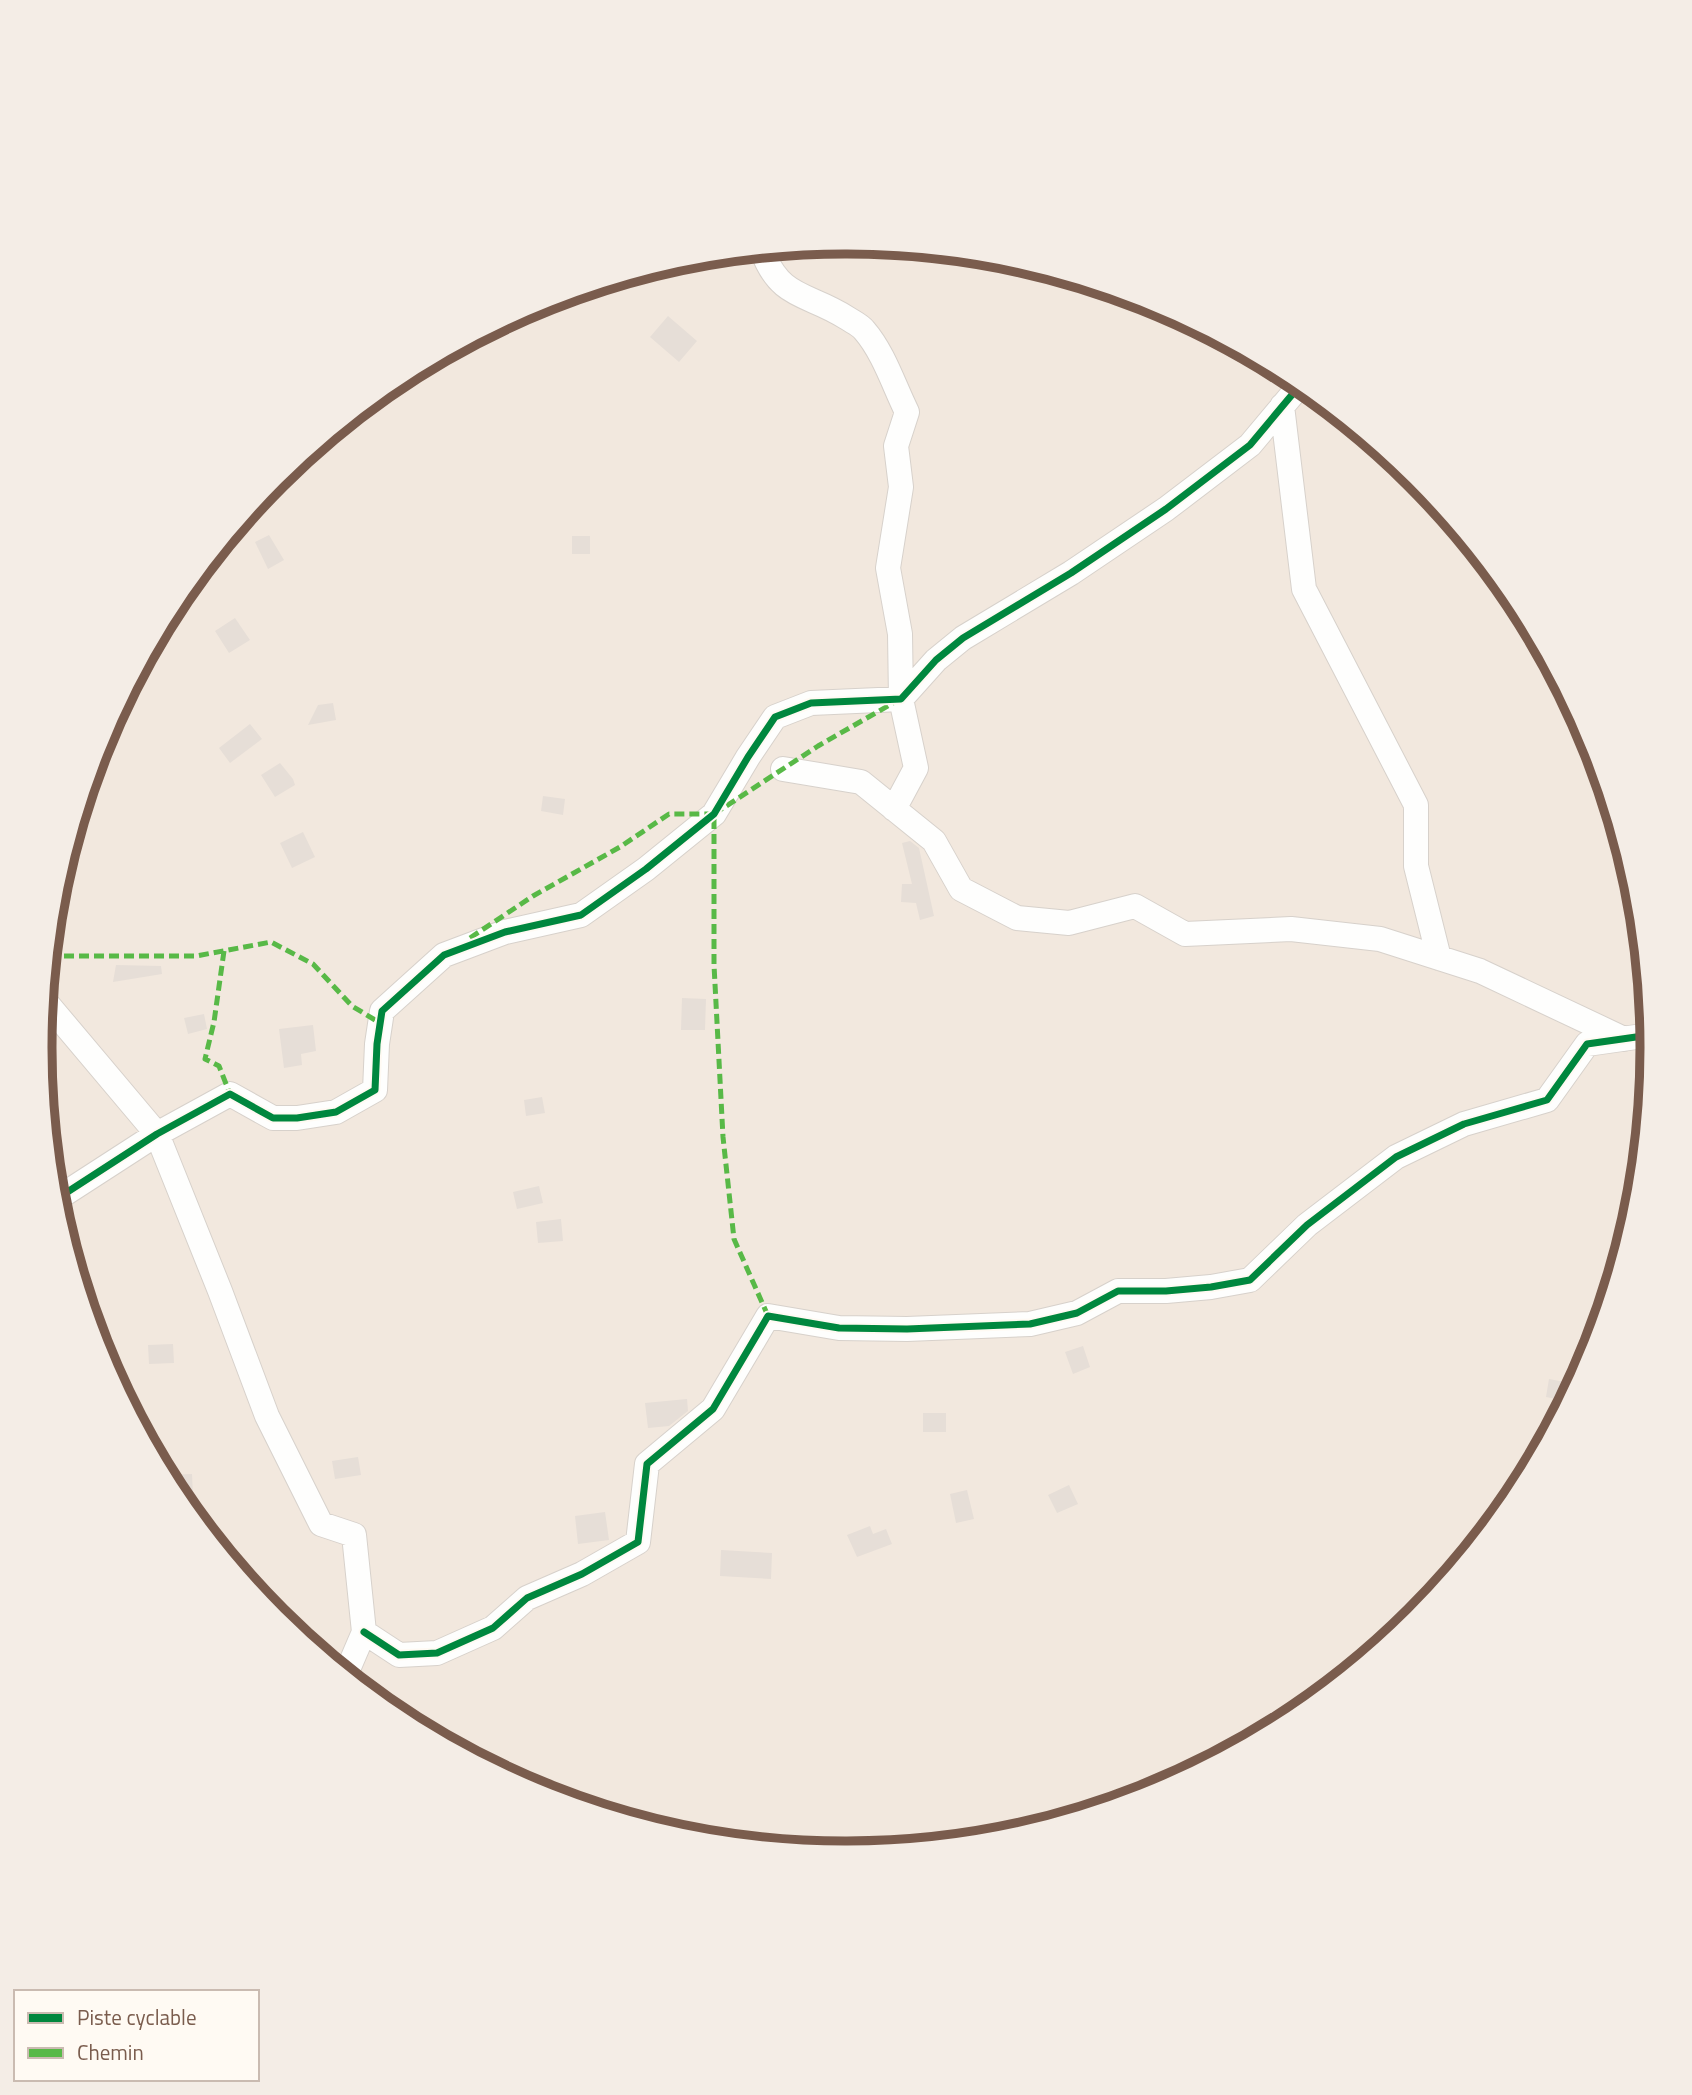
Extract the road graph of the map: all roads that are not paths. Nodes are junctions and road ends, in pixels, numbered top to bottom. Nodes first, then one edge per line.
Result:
1 (765, 259) edge
2 (1294, 393) edge
3 (1282, 406) junction
4 (901, 699) junction
5 (783, 769) dead end
6 (894, 809) junction
7 (1439, 958) junction
8 (53, 1011) edge
9 (1640, 1037) edge
10 (1624, 1039) junction
11 (157, 1134) junction
12 (66, 1193) edge
13 (364, 1632) junction
14 (349, 1666) edge

1 - 4 street
2 - 3 street
3 - 4 street
3 - 7 street
4 - 6 street
4 - 11 street
5 - 6 street
6 - 7 street
7 - 10 street
8 - 11 street
9 - 10 street
10 - 13 street
11 - 12 street
11 - 13 street
13 - 14 street

